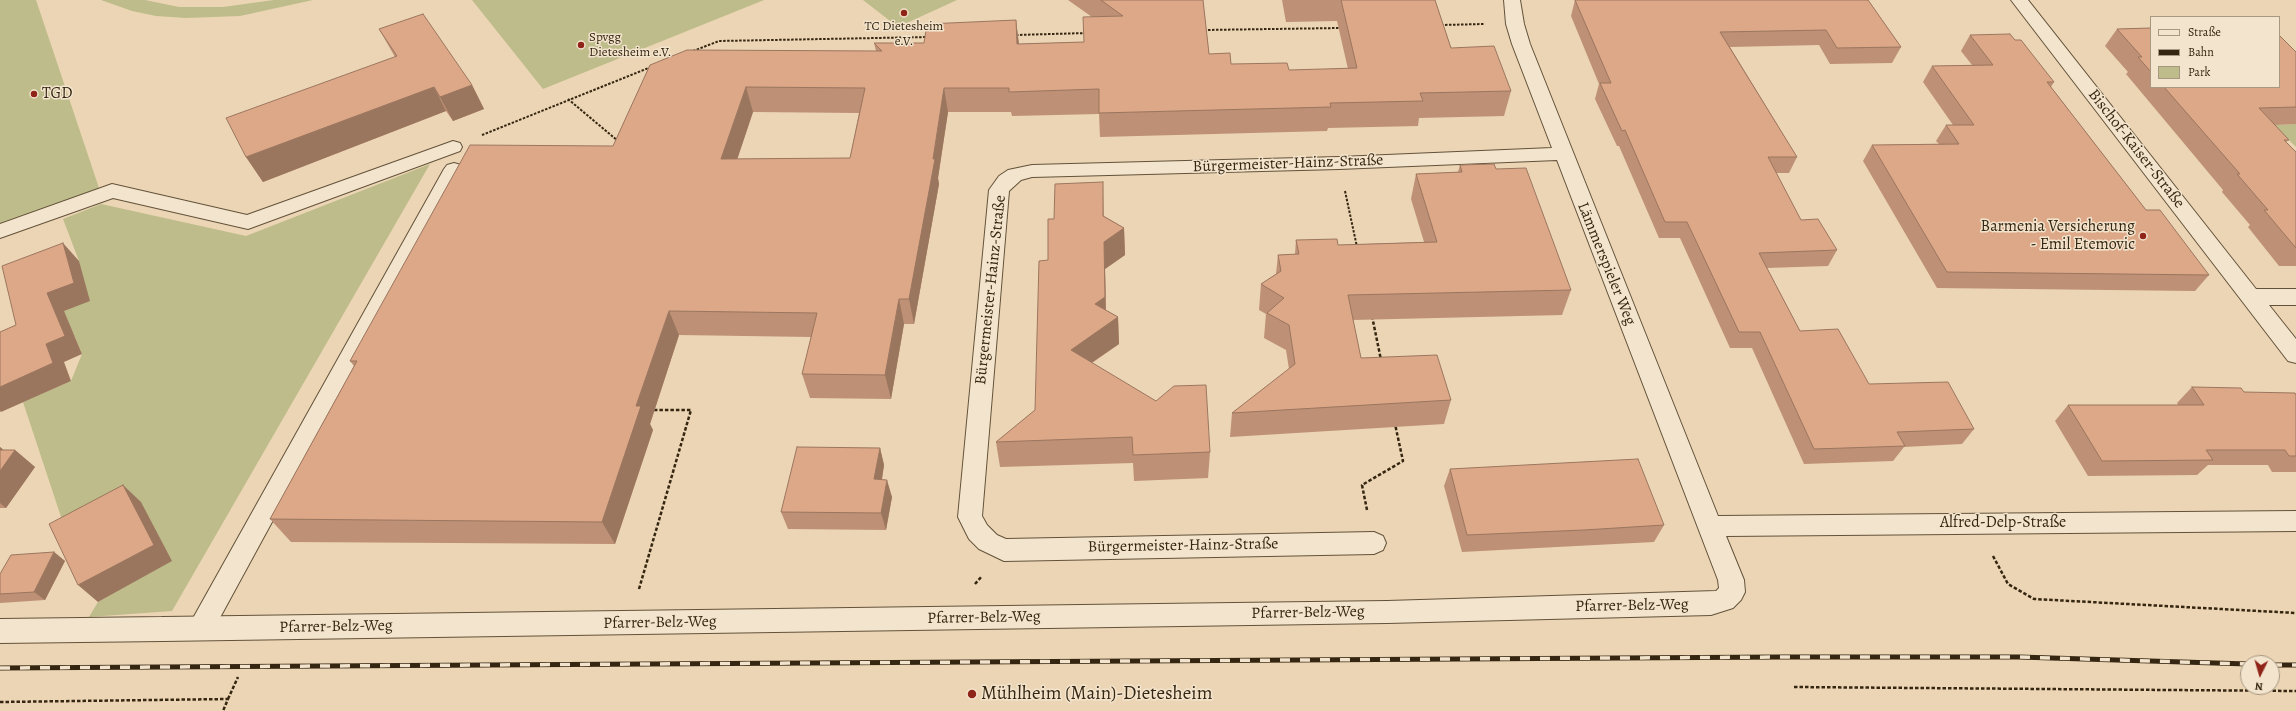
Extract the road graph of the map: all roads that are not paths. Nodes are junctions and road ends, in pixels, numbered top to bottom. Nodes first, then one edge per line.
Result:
1 (1512, 0) edge
2 (2019, 0) edge
3 (1563, 154) junction
4 (0, 231) edge
5 (2253, 297) junction
6 (2296, 297) edge
7 (2296, 355) edge
8 (2296, 521) edge
9 (1710, 526) junction
10 (1374, 543) road end
11 (201, 628) junction
12 (0, 631) edge

1 - 3 street, Lämmerspieler Weg
2 - 5 street, Bischof-Kaiser-Straße
3 - 9 street, Lämmerspieler Weg
3 - 10 street, Bürgermeister-Hainz-Straße
4 - 11 street
5 - 6 street
5 - 7 street, Bischof-Kaiser-Straße
8 - 9 street, Alfred-Delp-Straße
9 - 11 street, Pfarrer-Belz-Weg
11 - 12 street, Pfarrer-Belz-Weg

